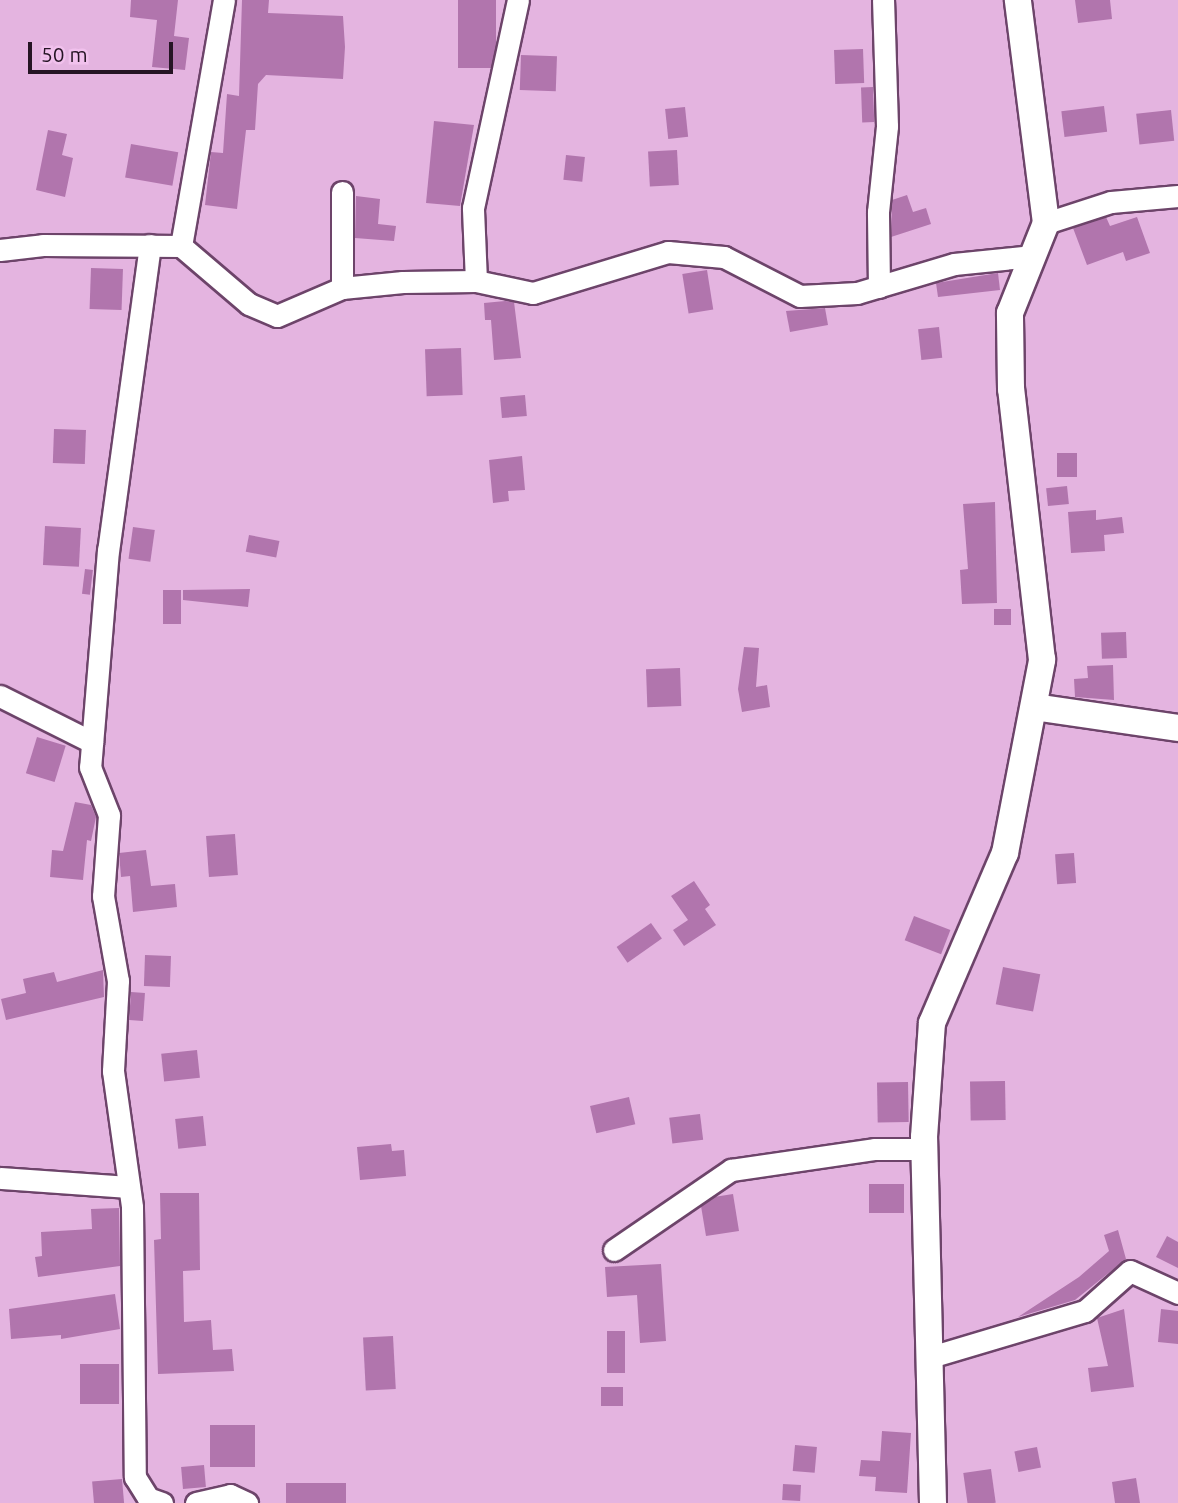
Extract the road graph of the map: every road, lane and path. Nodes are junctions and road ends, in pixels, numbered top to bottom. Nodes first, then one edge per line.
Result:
1 (224, 0) edge
2 (518, 0) edge
3 (883, 0) edge
4 (1018, 0) edge
5 (342, 192) dead end
6 (1178, 196) edge
7 (1046, 223) junction
8 (150, 245) junction
9 (181, 246) junction
10 (0, 250) edge
11 (1033, 256) junction
12 (476, 281) junction
13 (878, 287) junction
14 (341, 288) junction
15 (0, 696) edge
16 (1034, 707) junction
17 (1178, 728) edge
18 (92, 742) junction
19 (924, 1149) junction
20 (0, 1178) edge
21 (129, 1187) junction
22 (614, 1250) dead end
23 (1178, 1293) edge
24 (927, 1358) junction
25 (162, 1503) edge
26 (196, 1503) edge
27 (247, 1503) edge
28 (933, 1503) edge

1 - 9 street
2 - 12 street
3 - 13 street
4 - 7 street
5 - 14 street
6 - 7 street
7 - 11 street
8 - 9 street
8 - 10 street
8 - 18 street
9 - 14 street
11 - 13 street
11 - 16 street
12 - 13 street
12 - 14 street
15 - 18 street
16 - 17 street
16 - 19 street
18 - 21 street
19 - 22 street
19 - 24 street
20 - 21 street
21 - 25 street
23 - 24 street
24 - 28 street
26 - 27 street

